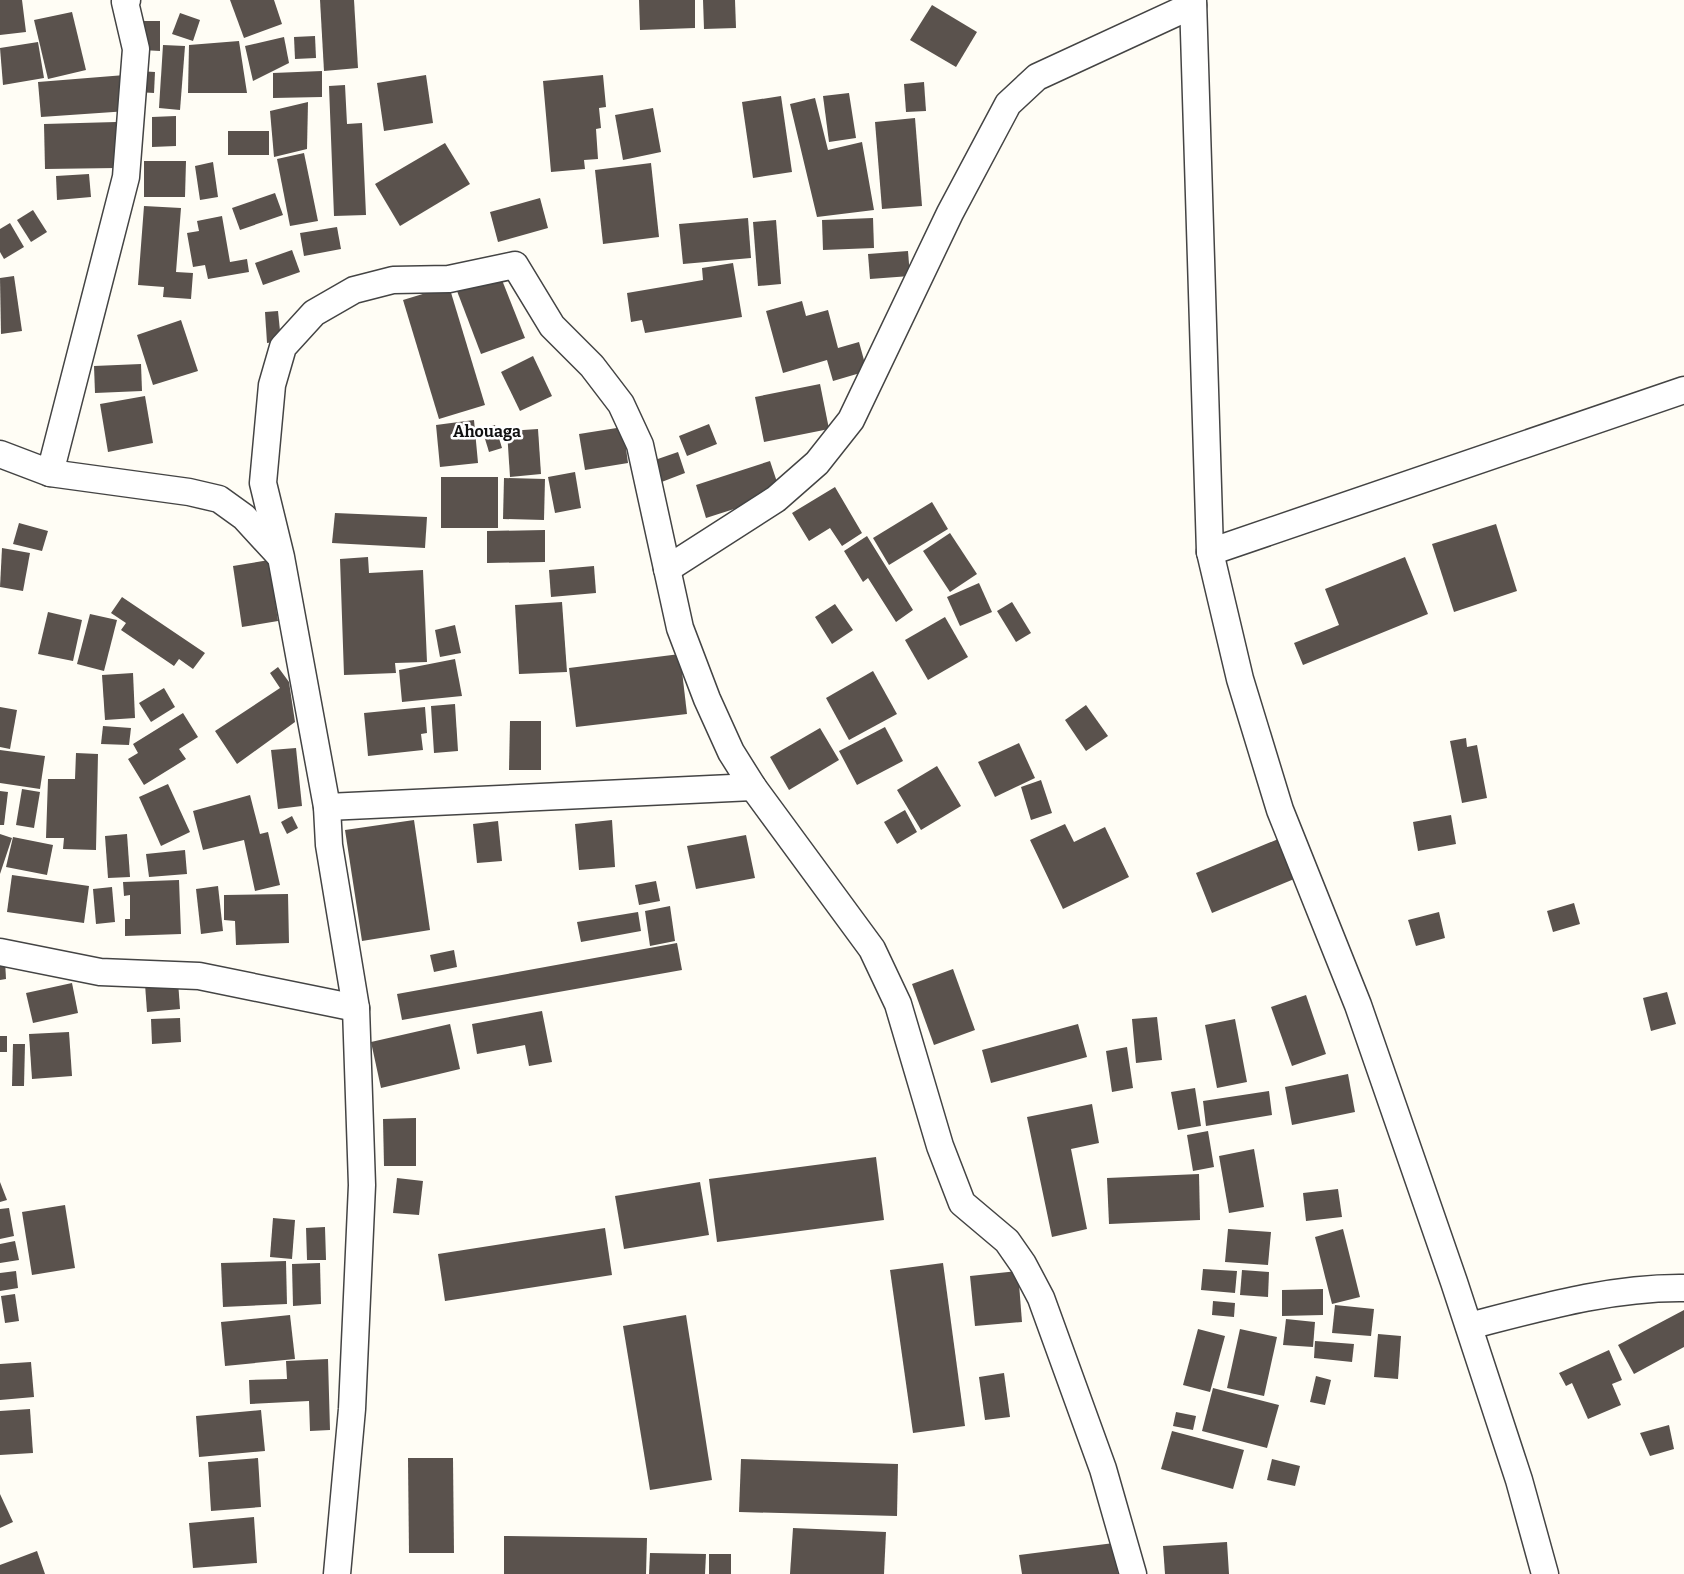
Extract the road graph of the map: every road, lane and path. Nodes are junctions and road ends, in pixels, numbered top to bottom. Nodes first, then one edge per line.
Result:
1 (127, 0) edge
2 (1193, 3) edge
3 (1684, 390) edge
4 (0, 454) edge
5 (50, 474) junction
6 (1210, 552) junction
7 (281, 557) junction
8 (667, 569) junction
9 (753, 787) junction
10 (327, 807) junction
11 (0, 952) edge
12 (356, 1008) junction
13 (1684, 1288) edge
14 (1469, 1326) junction
15 (337, 1574) edge
16 (1133, 1574) edge
17 (1545, 1574) edge

1 - 5 street
2 - 6 street
2 - 8 street
3 - 6 street
4 - 5 street
5 - 7 street
6 - 14 street
7 - 8 street
7 - 10 street
8 - 9 street
9 - 10 street
9 - 16 street
10 - 12 street
11 - 12 street
12 - 15 street
13 - 14 street
14 - 17 street

